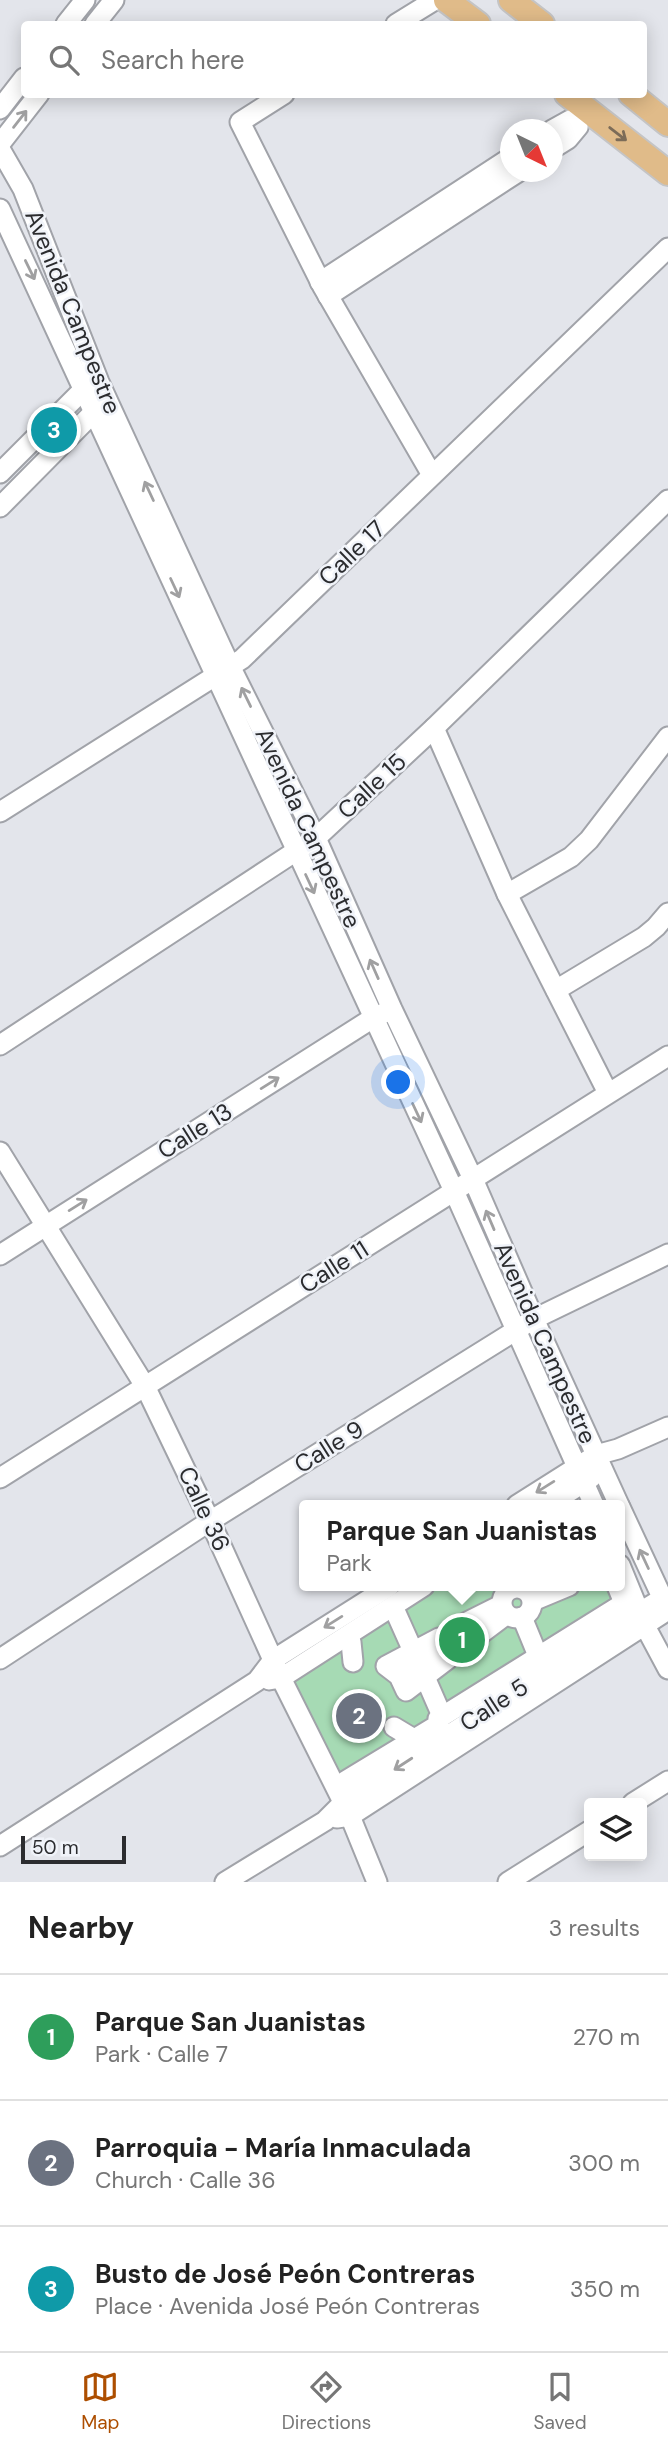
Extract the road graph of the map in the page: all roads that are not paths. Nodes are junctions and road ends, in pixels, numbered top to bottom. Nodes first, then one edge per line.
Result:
1 (85, 0) edge
2 (114, 0) edge
3 (435, 0) edge
4 (446, 0) edge
5 (511, 0) edge
6 (68, 21) edge
7 (97, 21) edge
8 (401, 21) edge
9 (474, 21) edge
10 (538, 21) edge
11 (21, 82) edge
12 (36, 98) edge
13 (278, 98) edge
14 (572, 98) edge
15 (636, 98) edge
16 (2, 104) edge
17 (667, 123) edge
18 (563, 124) edge
19 (563, 142) edge
20 (0, 144) edge
21 (0, 149) edge
22 (500, 165) edge
23 (668, 173) edge
24 (501, 182) edge
25 (0, 209) edge
26 (668, 248) edge
27 (324, 289) junction
28 (92, 386) junction
29 (102, 409) junction
30 (0, 473) edge
31 (432, 475) junction
32 (668, 499) edge
33 (0, 507) edge
34 (223, 671) junction
35 (434, 728) junction
36 (668, 737) edge
37 (0, 812) edge
38 (316, 838) junction
39 (296, 853) junction
40 (507, 894) junction
41 (668, 913) edge
42 (556, 990) junction
43 (392, 1009) junction
44 (373, 1018) junction
45 (0, 1045) edge
46 (668, 1056) edge
47 (608, 1093) junction
48 (0, 1152) edge
49 (473, 1179) junction
50 (454, 1191) junction
51 (46, 1226) junction
52 (668, 1254) edge
53 (0, 1255) edge
54 (534, 1320) junction
55 (514, 1331) junction
56 (145, 1386) junction
57 (668, 1427) edge
58 (599, 1463) junction
59 (580, 1475) junction
60 (0, 1478) edge
61 (528, 1500) edge
62 (554, 1500) edge
63 (592, 1500) edge
64 (616, 1500) edge
65 (625, 1518) edge
66 (210, 1521) junction
67 (625, 1577) edge
68 (384, 1591) edge
69 (417, 1591) edge
70 (432, 1591) edge
71 (536, 1591) edge
72 (540, 1591) edge
73 (548, 1591) edge
74 (619, 1591) edge
75 (519, 1598) edge
76 (666, 1602) edge
77 (396, 1613) junction
78 (642, 1619) junction
79 (471, 1631) dead end
80 (351, 1642) junction
81 (444, 1648) junction
82 (413, 1651) junction
83 (542, 1654) junction
84 (0, 1659) edge
85 (353, 1662) dead end
86 (668, 1669) edge
87 (284, 1671) junction
88 (398, 1677) junction
89 (425, 1677) junction
90 (442, 1716) junction
91 (394, 1727) dead end
92 (414, 1739) junction
93 (345, 1781) dead end
94 (668, 1781) edge
95 (641, 1798) edge
96 (346, 1809) junction
97 (584, 1834) edge
98 (0, 1846) edge
99 (225, 1882) edge
100 (377, 1882) edge
101 (508, 1882) edge

1 - 6 street
2 - 7 street
3 - 8 street
4 - 9 main road
5 - 10 main road
11 - 16 street
20 -> 12 street
13 - 27 street
14 -> 23 main road
15 - 17 main road
18 - 19 street
21 - 28 street, Avenida Campestre
22 - 27 street
24 - 27 street
25 -> 28 street, Avenida Campestre
26 - 31 street, Calle 17
27 - 31 street
28 - 29 street, Avenida Campestre
28 - 30 street
29 - 33 street
29 - 34 street, Avenida Campestre
31 - 34 street, Calle 17
32 - 35 street, Calle 15
34 - 37 street, Calle 17
38 -> 34 street, Avenida Campestre
34 - 39 street, Avenida Campestre
35 - 38 street, Calle 15
35 - 40 street
36 - 40 street
38 - 39 street, Calle 15
43 -> 38 street, Avenida Campestre
39 -> 44 street, Avenida Campestre
39 - 45 street, Calle 15
40 - 42 street
41 - 42 street
42 - 47 street
43 - 44 street, Calle 13
43 - 49 street, Avenida Campestre
44 -> 50 street, Avenida Campestre
51 -> 44 street, Calle 13
46 - 47 street, Calle 11
47 - 49 street, Calle 11
48 - 51 street, Calle 36
49 - 50 street, Calle 11
54 -> 49 street, Avenida Campestre
50 - 55 street, Avenida Campestre
50 - 56 street, Calle 11
51 - 53 street, Calle 13
51 - 56 street, Calle 36
52 - 54 street, Calle 9
54 - 55 street, Calle 9
54 - 58 street, Avenida Campestre
55 - 59 street, Avenida Campestre
55 - 66 street, Calle 9
56 - 60 street, Calle 11
56 - 66 street, Calle 36
57 - 58 street
58 - 59 street
58 - 64 street, Avenida Campestre
59 -> 61 street
59 - 62 street
59 - 63 street, Avenida Campestre
76 -> 65 street, Avenida Campestre
66 - 84 street, Calle 9
66 - 87 street, Calle 36
67 - 78 street
68 -> 87 street
69 - 87 street
70 - 77 street
71 - 75 street
72 - 75 street
73 - 75 street
74 - 83 street
75 - 79 street
75 - 83 street
76 - 78 street, Calle 5
77 - 80 street
77 - 82 street
78 - 86 street
78 - 96 street, Calle 5
80 - 85 street
80 - 87 street
81 - 82 street
81 - 88 street
81 - 89 street
82 - 88 street
83 - 90 street
87 - 96 street, Calle 36
87 - 98 street
88 - 89 street
89 - 90 street
90 - 92 street
91 - 92 street
92 - 93 street
94 - 95 street
96 - 99 street, Calle 5
96 - 100 street, Calle 36
97 - 101 street

